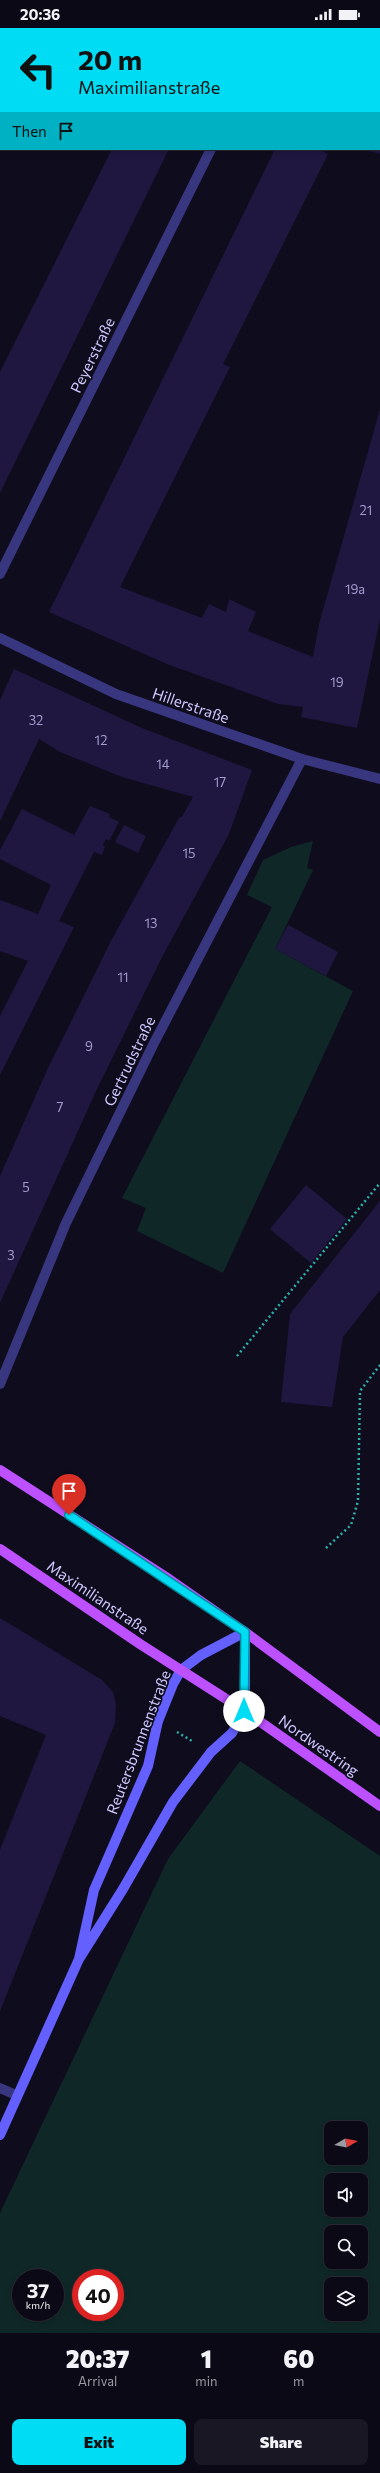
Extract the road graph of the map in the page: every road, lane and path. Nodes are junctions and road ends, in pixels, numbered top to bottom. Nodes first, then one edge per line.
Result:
1 (211, 150) edge
2 (0, 574) edge
3 (0, 638) edge
4 (302, 759) junction
5 (380, 779) edge
6 (380, 1184) edge
7 (237, 1356) dead end
8 (380, 1365) edge
9 (0, 1384) edge
10 (0, 1470) edge
11 (326, 1548) dead end
12 (0, 1549) edge
13 (245, 1632) junction
14 (181, 1670) junction
15 (244, 1711) junction
16 (172, 1729) dead end
17 (380, 1732) edge
18 (193, 1742) dead end
19 (380, 1806) edge
20 (79, 1959) junction
21 (0, 2088) edge
22 (16, 2095) junction
23 (0, 2136) edge

1 - 2 street, Peyerstraße
3 - 4 street, Hillerstraße
4 - 5 street, Hillerstraße
4 - 9 street, Gertrudstraße
6 - 7 path
8 - 11 path
10 - 13 main road
12 - 14 main road, Maximilianstraße
13 - 14 street, Reutersbrunnenstraße
13 - 15 street, Reutersbrunnenstraße
13 - 17 main road
14 - 15 main road, Nordwestring
14 - 20 street, Reutersbrunnenstraße
15 - 19 main road, Nordwestring
15 - 20 street, Reutersbrunnenstraße
16 - 18 path
20 - 22 street, Reutersbrunnenstraße
21 - 22 street
22 - 23 street, Reutersbrunnenstraße

